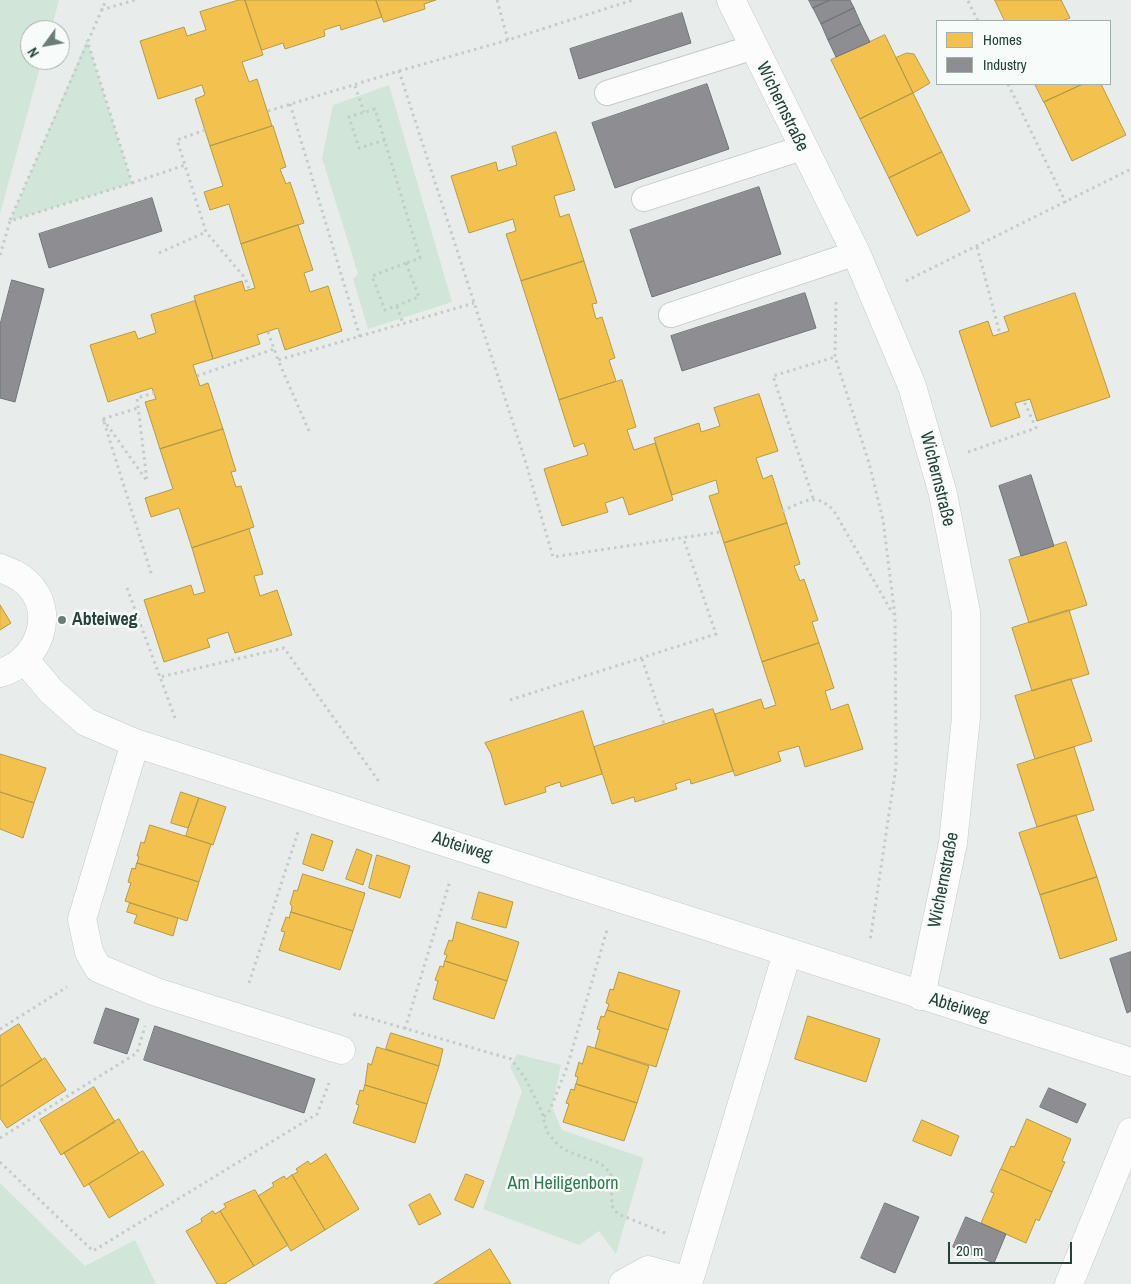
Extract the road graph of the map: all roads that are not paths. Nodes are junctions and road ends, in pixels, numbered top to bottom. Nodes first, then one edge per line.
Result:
1 (731, 0) edge
2 (754, 48) junction
3 (607, 93) dead end
4 (802, 148) junction
5 (644, 199) dead end
6 (856, 253) junction
7 (671, 315) dead end
8 (0, 568) edge
9 (25, 660) junction
10 (0, 672) edge
11 (136, 743) junction
12 (787, 953) junction
13 (921, 996) junction
14 (341, 1050) road end
15 (1131, 1062) edge
16 (1131, 1132) edge
17 (689, 1282) edge
18 (623, 1284) edge
19 (1069, 1284) edge

1 - 2 street, Wichernstraße
2 - 3 lane
2 - 4 street, Wichernstraße
4 - 5 lane
4 - 6 street, Wichernstraße
6 - 7 lane
6 - 13 street, Wichernstraße
8 - 9 street
9 - 10 street
9 - 11 street, Abteiweg
11 - 12 street, Abteiweg
11 - 14 street
12 - 13 street, Abteiweg
12 - 17 street
13 - 15 street, Abteiweg
16 - 19 street
17 - 18 street

